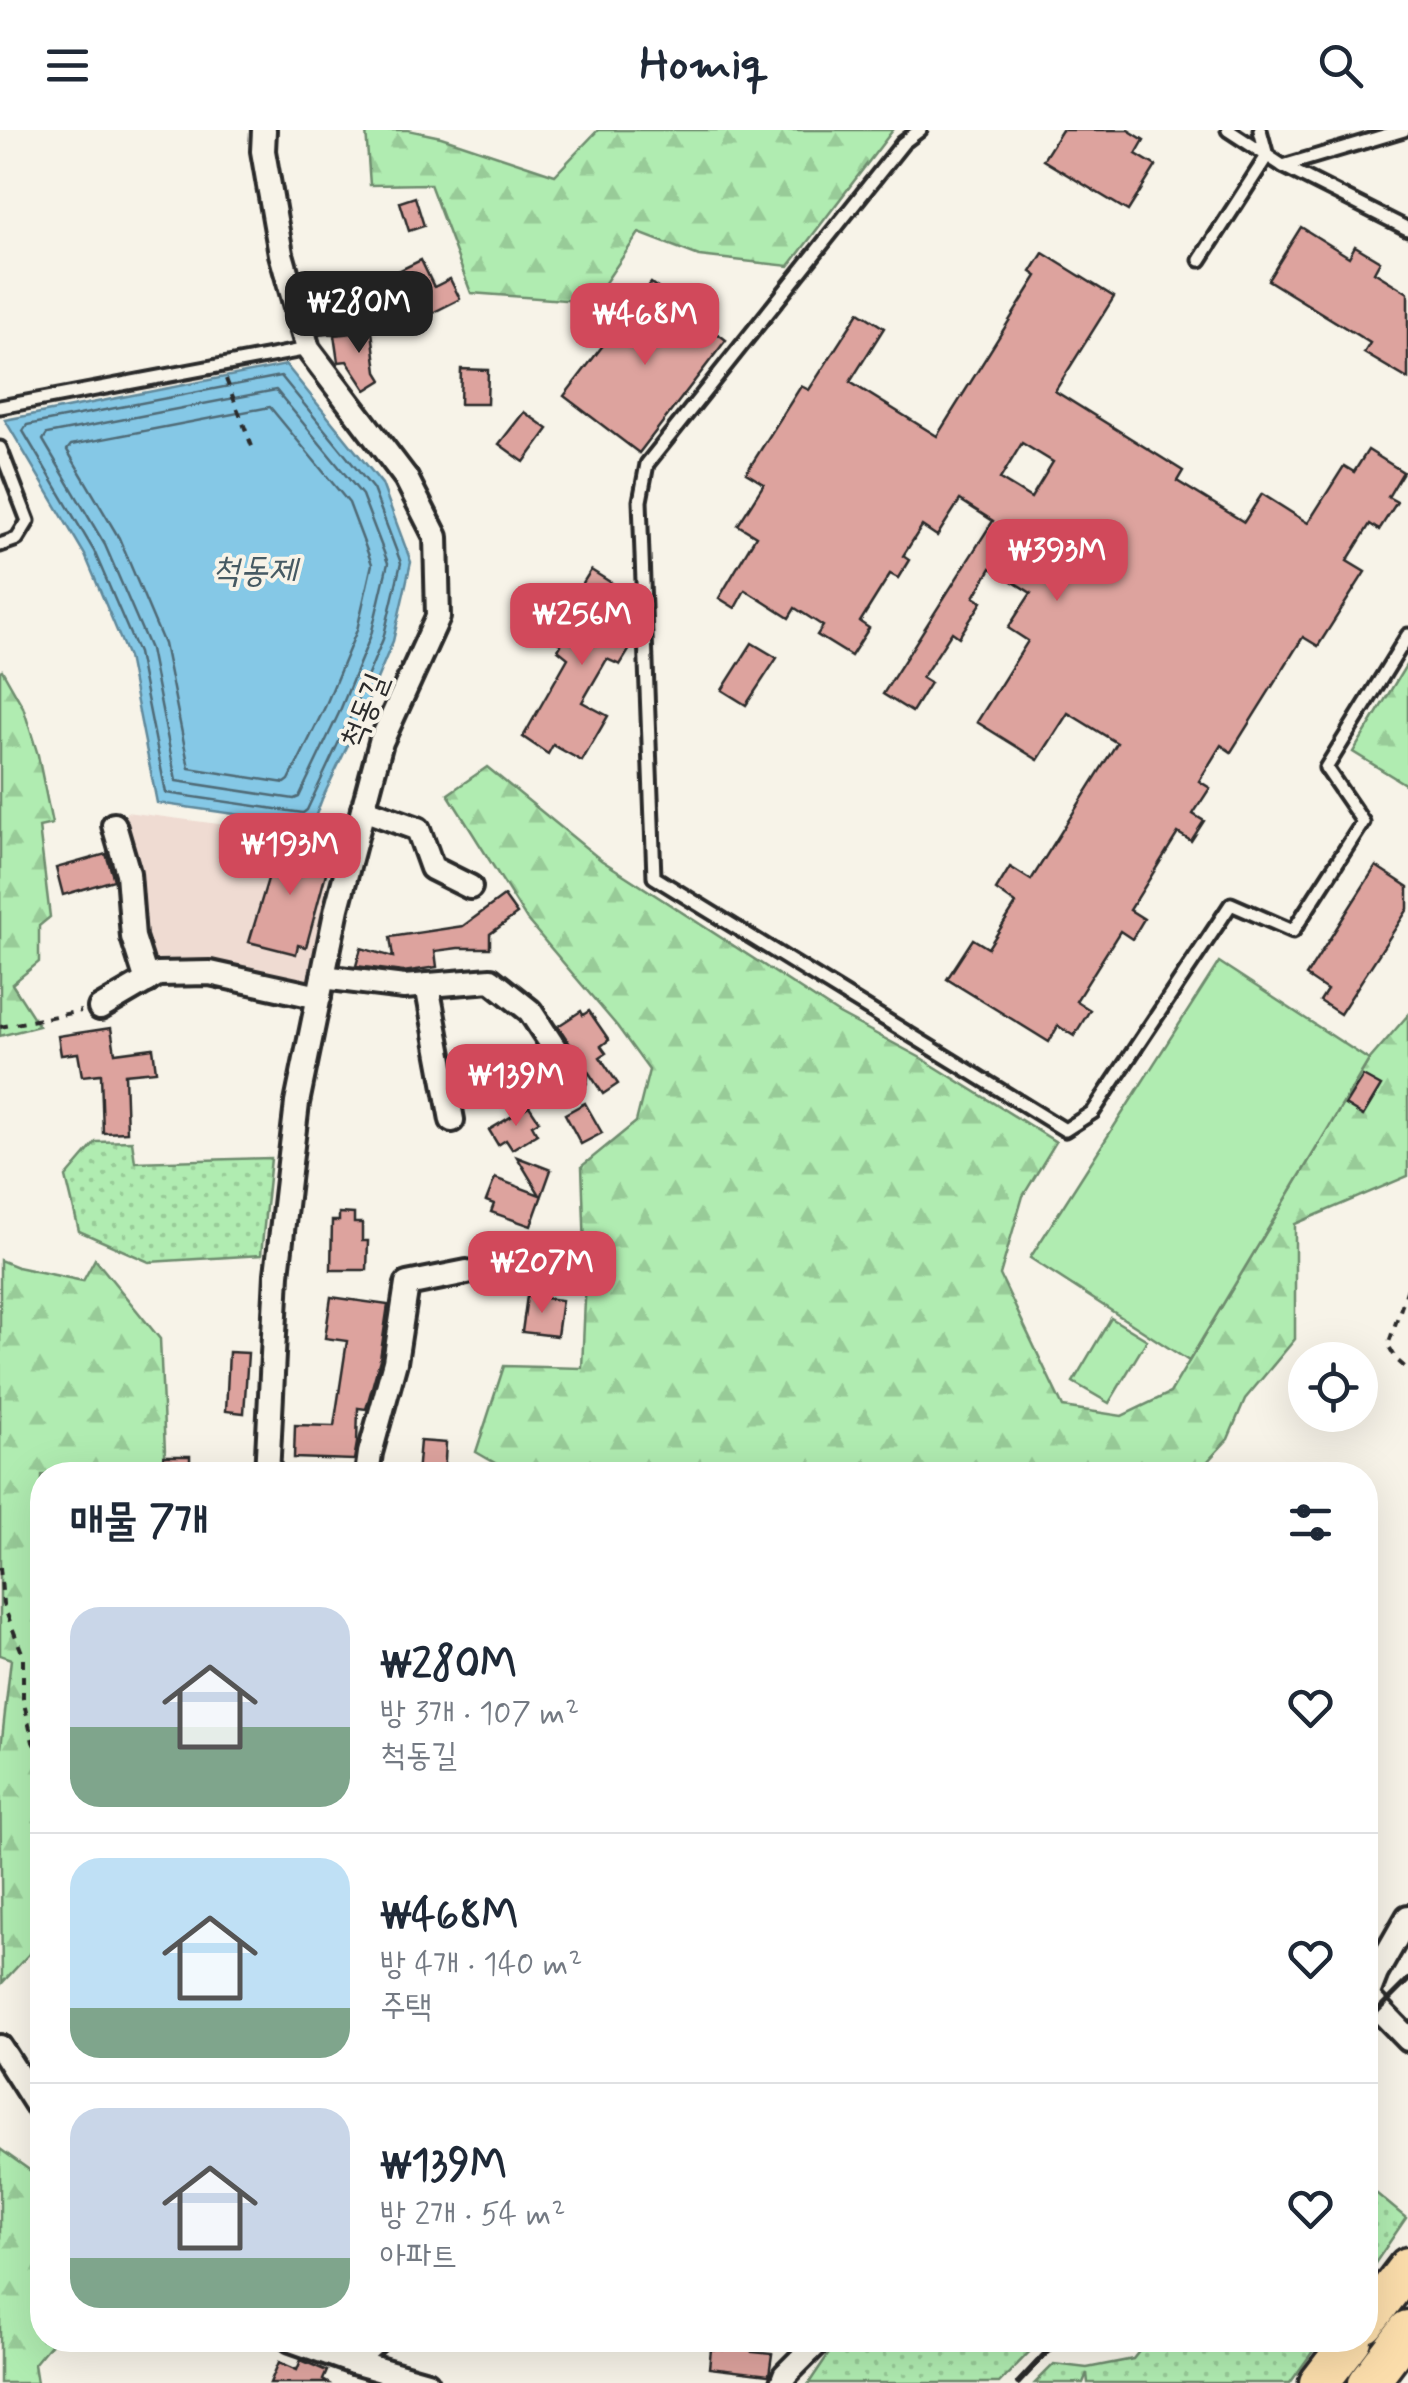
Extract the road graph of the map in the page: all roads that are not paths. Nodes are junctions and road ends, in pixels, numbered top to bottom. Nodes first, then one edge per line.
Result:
1 (264, 130) edge
2 (920, 130) edge
3 (1228, 130) edge
4 (1260, 130) edge
5 (1404, 130) edge
6 (1267, 156) junction
7 (1283, 166) junction
8 (1408, 229) edge
9 (1200, 260) dead end
10 (371, 322) dead end
11 (305, 339) junction
12 (0, 406) edge
13 (0, 448) edge
14 (0, 545) edge
15 (1408, 636) edge
16 (364, 808) junction
17 (114, 825) dead end
18 (470, 887) dead end
19 (147, 981) junction
20 (427, 985) junction
21 (321, 987) junction
22 (100, 1008) road end
23 (574, 1078) dead end
24 (452, 1120) dead end
25 (467, 1272) dead end
26 (268, 1462) edge
27 (369, 1462) edge
28 (1408, 1917) edge
29 (1378, 1970) edge
30 (1378, 2011) edge
31 (1408, 2039) edge
32 (0, 2047) edge
33 (30, 2094) edge
34 (1408, 2267) edge
35 (1378, 2306) edge
36 (1408, 2330) edge
37 (325, 2352) edge
38 (339, 2352) edge
39 (364, 2352) edge
40 (808, 2352) edge
41 (1343, 2352) edge
42 (353, 2362) junction
43 (427, 2383) edge
44 (782, 2383) edge
45 (1319, 2383) edge
46 (1368, 2383) edge

1 - 11 street, 척동길
2 - 15 lane
3 - 6 lane
4 - 6 lane
5 - 7 lane
6 - 7 lane
6 - 9 lane
7 - 8 lane
10 - 11 lane
11 - 12 lane
11 - 16 street, 척동길
13 - 14 lane
16 - 18 street
16 - 21 street, 척동길
17 - 19 street
19 - 21 street
19 - 22 street
20 - 21 street
20 - 23 street
20 - 24 street
21 - 26 street, 척동길
25 - 27 street
28 - 29 street
30 - 31 street
32 - 33 street
34 - 35 highway
36 - 46 highway
37 - 42 street
38 - 42 street
39 - 42 street
40 - 44 street
41 - 45 highway
42 - 43 street

